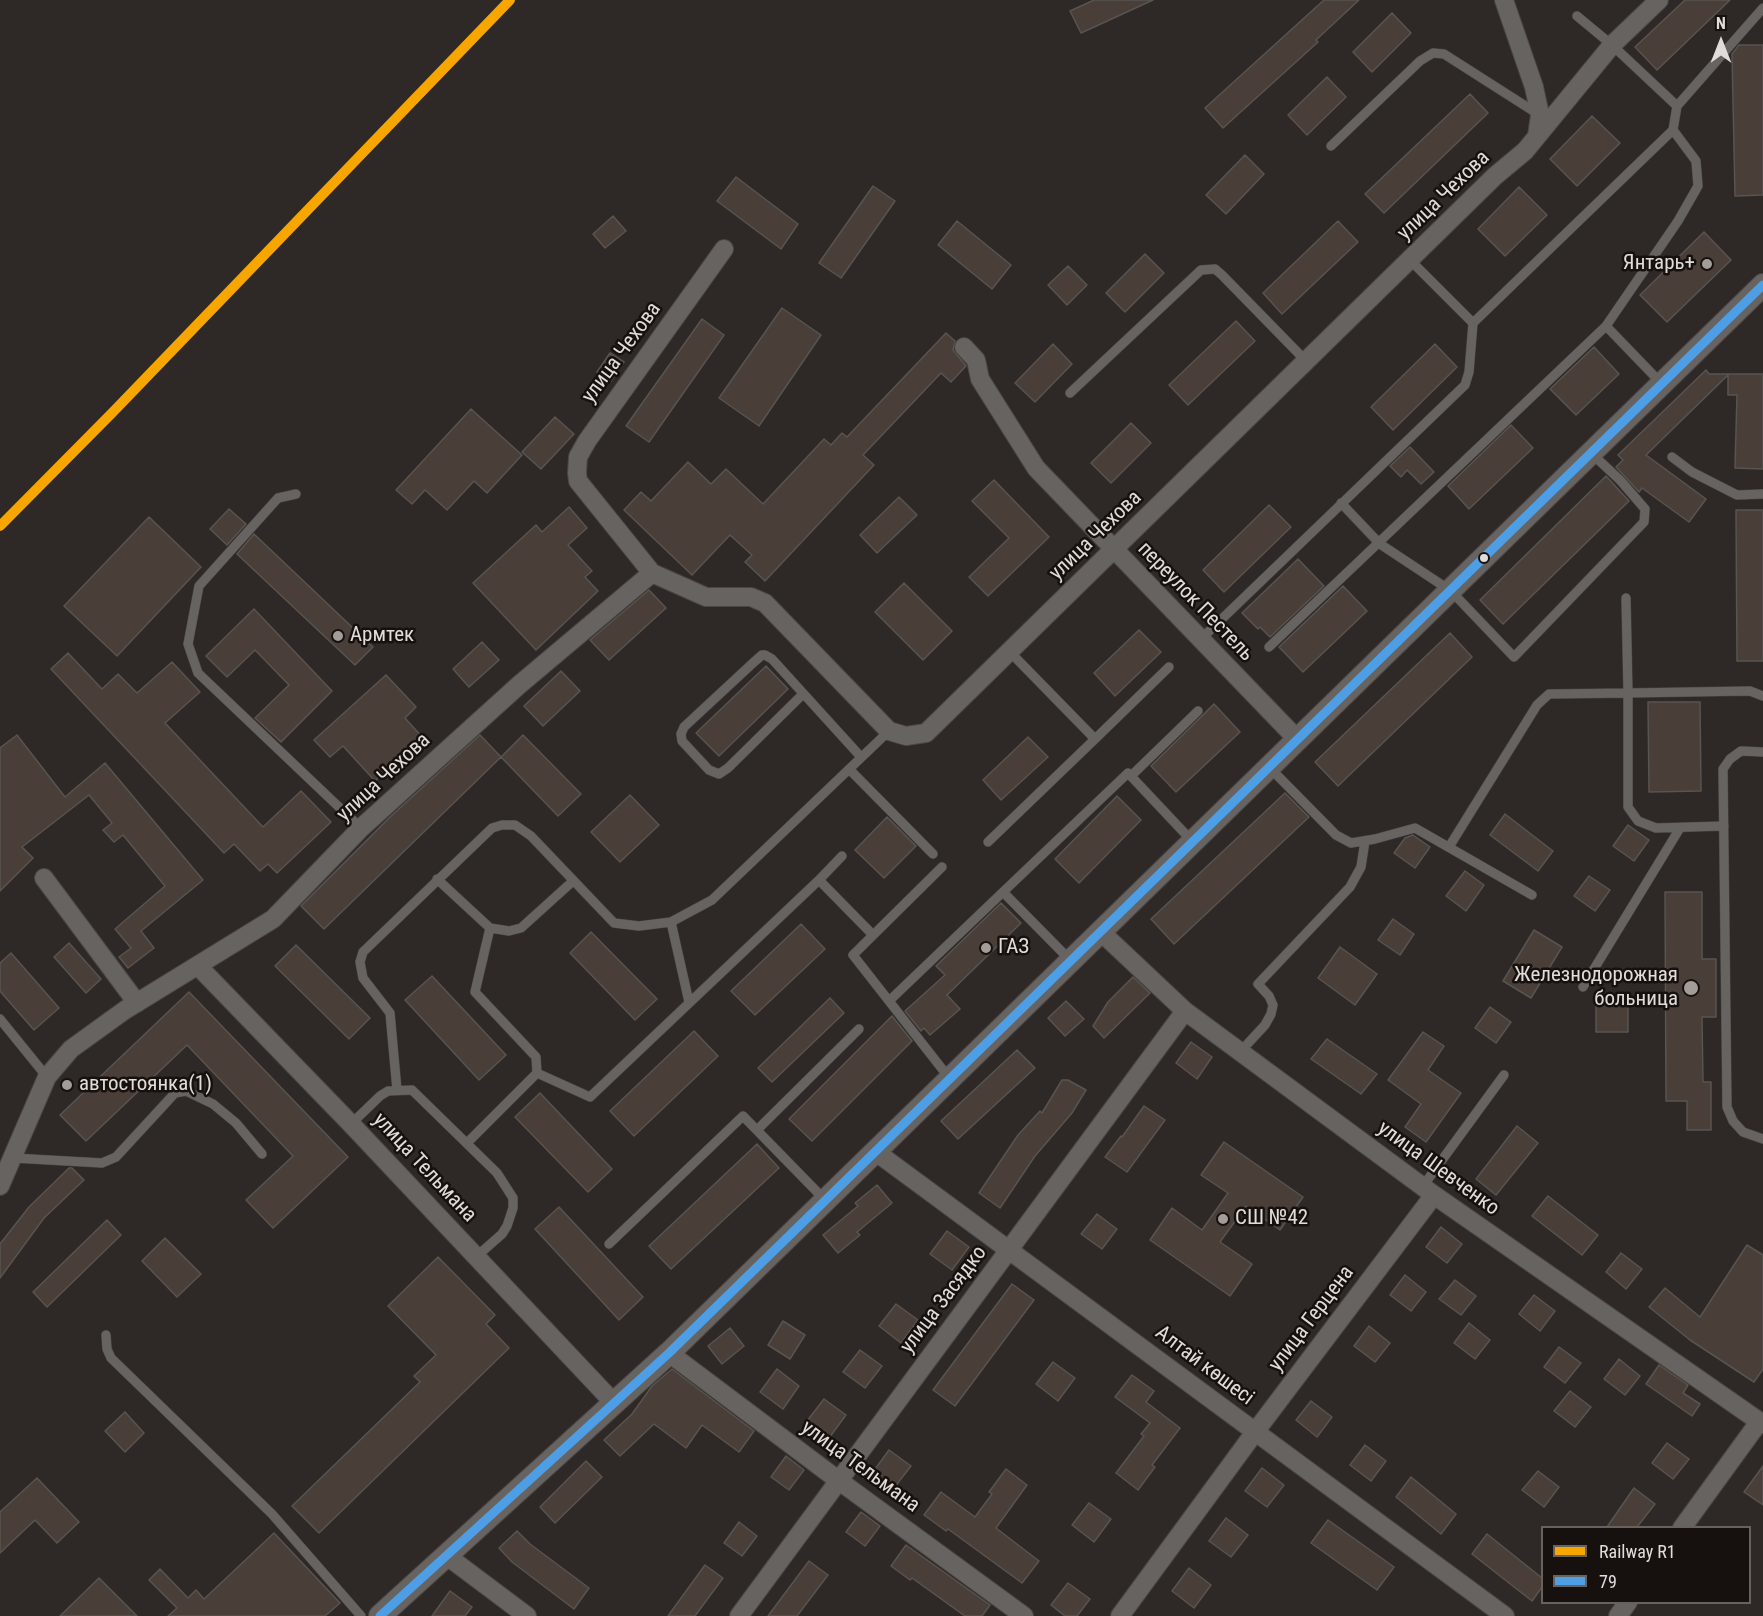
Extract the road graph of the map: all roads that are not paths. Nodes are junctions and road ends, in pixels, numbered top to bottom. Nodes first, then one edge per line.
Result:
1 (1504, 0) edge
2 (1659, 0) edge
3 (1763, 8) edge
4 (1576, 16) dead end
5 (1612, 45) junction
6 (1677, 106) junction
7 (1540, 115) junction
8 (1673, 130) junction
9 (1537, 136) junction
10 (1331, 146) dead end
11 (724, 249) dead end
12 (1410, 260) junction
13 (1763, 285) edge
14 (1473, 323) junction
15 (1606, 326) junction
16 (964, 347) dead end
17 (1306, 362) junction
18 (1662, 383) junction
19 (1070, 393) dead end
20 (1591, 453) junction
21 (1672, 457) dead end
22 (296, 494) dead end
23 (1763, 494) edge
24 (1341, 503) junction
25 (1380, 544) junction
26 (1114, 551) junction
27 (652, 573) junction
28 (1451, 591) junction
29 (1626, 598) dead end
30 (1201, 639) junction
31 (1269, 647) dead end
32 (1010, 652) junction
33 (1169, 667) dead end
34 (1628, 693) junction
35 (803, 694) junction
36 (1763, 696) edge
37 (1198, 711) dead end
38 (889, 731) junction
39 (1095, 739) junction
40 (1297, 739) junction
41 (1763, 752) edge
42 (861, 757) junction
43 (1269, 766) junction
44 (849, 769) junction
45 (1131, 776) junction
46 (1724, 826) junction
47 (361, 828) junction
48 (1680, 828) junction
49 (1365, 841) junction
50 (988, 842) dead end
51 (1192, 842) junction
52 (1449, 848) junction
53 (933, 854) dead end
54 (842, 856) dead end
55 (942, 867) dead end
56 (44, 878) dead end
57 (437, 879) junction
58 (819, 880) junction
59 (573, 881) junction
60 (1003, 892) junction
61 (1532, 895) dead end
62 (671, 922) junction
63 (490, 928) junction
64 (1101, 932) junction
65 (873, 935) junction
66 (1071, 961) junction
67 (198, 966) junction
68 (1583, 987) dead end
69 (889, 1001) junction
70 (137, 1002) junction
71 (690, 1002) junction
72 (1185, 1011) junction
73 (0, 1019) edge
74 (859, 1029) dead end
75 (1240, 1052) junction
76 (537, 1073) junction
77 (1504, 1075) dead end
78 (47, 1077) junction
79 (950, 1079) junction
80 (397, 1089) junction
81 (351, 1124) junction
82 (757, 1130) junction
83 (1763, 1139) edge
84 (467, 1143) junction
85 (876, 1152) junction
86 (262, 1154) dead end
87 (13, 1158) junction
88 (0, 1186) edge
89 (1428, 1190) junction
90 (826, 1201) junction
91 (609, 1244) dead end
92 (1009, 1249) junction
93 (477, 1257) junction
94 (106, 1335) dead end
95 (669, 1353) junction
96 (615, 1404) junction
97 (1761, 1423) edge
98 (1255, 1432) junction
99 (838, 1480) junction
100 (1683, 1526) edge
101 (447, 1556) junction
102 (361, 1616) edge
103 (380, 1616) edge
104 (527, 1616) edge
105 (738, 1616) edge
106 (1024, 1616) edge
107 (1120, 1616) edge
108 (1505, 1616) edge

1 - 7 street
2 - 5 street, улица Чехова
3 - 6 lane
4 - 5 lane
5 - 6 lane
5 - 9 street, улица Чехова
6 - 8 lane
7 - 9 street
7 - 10 lane
8 - 14 lane
8 - 15 lane
9 - 12 street, улица Чехова
11 - 27 street, улица Чехова
12 - 14 lane
12 - 17 street, улица Чехова
13 - 18 street
14 - 24 lane
15 - 18 lane
15 - 25 lane
16 - 26 street, переулок Пестель
17 - 19 lane
17 - 26 street, улица Чехова
18 - 20 street
20 - 28 street
20 - 28 lane
21 - 23 lane
22 - 47 lane
24 - 25 lane
24 - 30 lane
25 - 28 lane
25 - 31 lane
26 - 30 street, переулок Пестель
26 - 32 street, улица Чехова
27 - 38 street, улица Чехова
27 - 47 street, улица Чехова
28 - 40 street
29 - 34 lane
30 - 40 street, переулок Пестель
32 - 38 street, улица Чехова
32 - 39 lane
33 - 39 lane
34 - 36 lane
34 - 48 lane
34 - 52 lane
35 - 35 lane
35 - 42 lane
37 - 45 lane
38 - 42 lane
39 - 50 lane
40 - 43 street
41 - 46 lane
42 - 44 lane
43 - 49 lane
43 - 51 street
44 - 53 lane
44 - 62 lane
45 - 51 lane
45 - 60 lane
46 - 48 lane
46 - 83 lane
47 - 67 street, улица Чехова
48 - 68 lane
49 - 52 lane
49 - 75 lane
51 - 64 street
52 - 61 lane
54 - 58 lane
55 - 65 lane
56 - 70 street
57 - 59 lane
57 - 63 lane
57 - 80 lane
58 - 65 lane
58 - 71 lane
59 - 62 lane
59 - 63 lane
60 - 66 lane
60 - 69 lane
62 - 71 lane
63 - 76 lane
64 - 66 street
64 - 72 street, улица Шевченко
65 - 69 lane
66 - 79 street
67 - 70 street, улица Чехова
67 - 81 street, улица Тельмана
69 - 79 lane
70 - 78 street, улица Чехова
71 - 76 lane
72 - 75 street, улица Шевченко
72 - 92 street, улица Засядко
73 - 78 lane
74 - 82 lane
75 - 89 street, улица Шевченко
76 - 84 lane
77 - 89 lane
78 - 87 street, улица Чехова
79 - 85 street
80 - 81 lane
80 - 84 lane
81 - 93 street, улица Тельмана
82 - 90 lane
82 - 91 lane
84 - 93 lane
85 - 90 street
85 - 92 street, Алтай көшесі
86 - 87 lane
87 - 88 street, улица Чехова
89 - 97 street, улица Шевченко
89 - 98 street, улица Герцена
90 - 95 street
92 - 98 street, Алтай көшесі
92 - 99 street, улица Засядко
93 - 96 street, улица Тельмана
94 - 102 lane
95 - 96 street
95 - 99 street, улица Тельмана
96 - 101 street
97 - 100 street
98 - 107 street, улица Герцена
98 - 108 street, Алтай көшесі
99 - 105 street, улица Засядко
99 - 106 street, улица Тельмана
101 - 103 street
101 - 104 street

